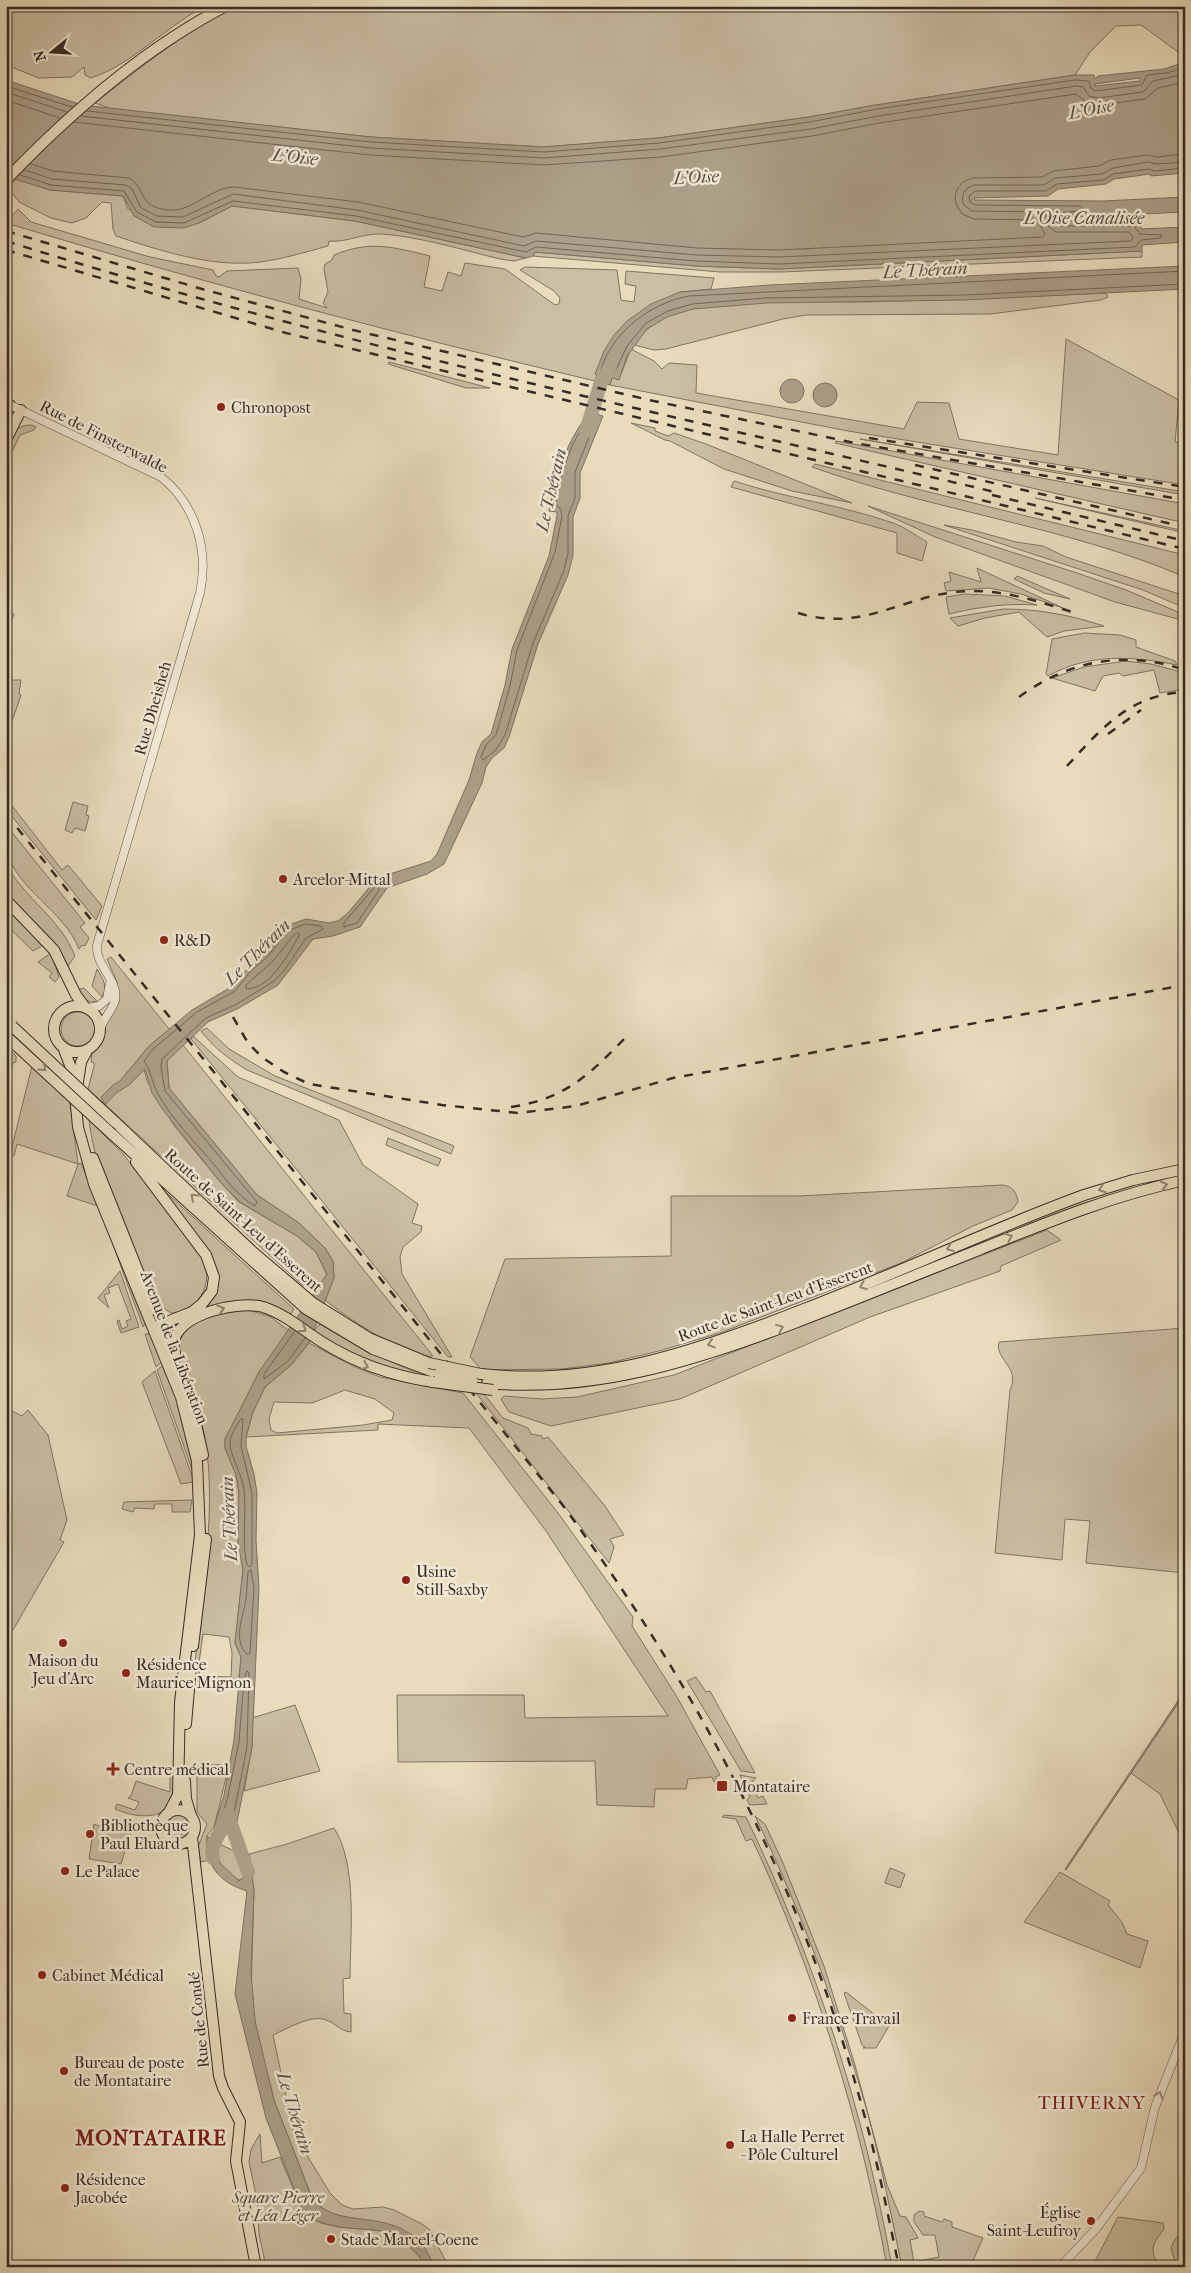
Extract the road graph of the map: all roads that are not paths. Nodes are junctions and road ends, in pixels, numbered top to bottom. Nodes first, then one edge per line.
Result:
1 (226, 6) edge
2 (6, 180) edge
3 (7, 406) edge
4 (21, 410) junction
5 (6, 440) edge
6 (183, 502) joint
7 (6, 900) edge
8 (61, 962) junction
9 (108, 977) junction
10 (86, 1007) junction
11 (64, 1010) junction
12 (9, 1024) edge
13 (101, 1027) junction
14 (6, 1036) edge
15 (63, 1047) junction
16 (88, 1050) junction
17 (124, 1144) junction
18 (1185, 1168) edge
19 (1185, 1180) edge
20 (140, 1279) junction
21 (293, 1292) junction
22 (180, 1321) junction
23 (334, 1323) junction
24 (159, 1326) junction
25 (436, 1378) junction
26 (487, 1382) junction
27 (188, 1397) junction
28 (203, 1486) junction
29 (168, 1814) junction
30 (191, 1816) junction
31 (192, 1837) junction
32 (179, 1844) junction
33 (197, 1875) junction
34 (1185, 2031) edge
35 (256, 2267) edge
36 (1060, 2267) edge

1 - 2 main road
3 - 4 street, Rue de Finsterwalde
4 - 5 main road
4 - 6 street, Rue de Finsterwalde
6 - 9 street, Rue Dheisheh
7 - 8 main road
8 - 10 main road
8 - 11 main road
9 - 10 street
9 - 13 street, Rue Dheisheh
10 - 11 main road
10 - 13 main road
11 - 15 main road
21 -> 12 main road, Route de Saint-Leu d'Esserent, bridge
13 - 16 main road
14 -> 17 main road, bridge
15 - 16 main road
15 - 28 main road, Avenue de la Libération
16 - 20 main road, Avenue de la Libération
17 - 21 main road
17 - 22 main road
18 -> 26 main road, Route de Saint-Leu d'Esserent
26 -> 19 main road, Route de Saint-Leu d'Esserent
20 - 22 main road
20 - 24 main road, Avenue de la Libération
21 - 23 main road
22 - 24 main road
22 -> 25 main road
22 - 27 main road
23 - 25 main road
23 - 26 main road, Route de Saint-Leu d'Esserent, bridge
24 - 27 main road, Avenue de la Libération
25 - 26 main road, bridge
27 - 28 main road, Avenue de la Libération
28 - 29 main road, Avenue de la Libération
28 - 30 main road, Avenue de la Libération
29 - 30 main road
29 - 32 main road
30 - 31 main road
31 - 32 main road
31 - 33 main road, Rue de Condé
32 - 33 main road, Rue de Condé
33 - 35 main road, Rue de Condé
36 -> 34 street

